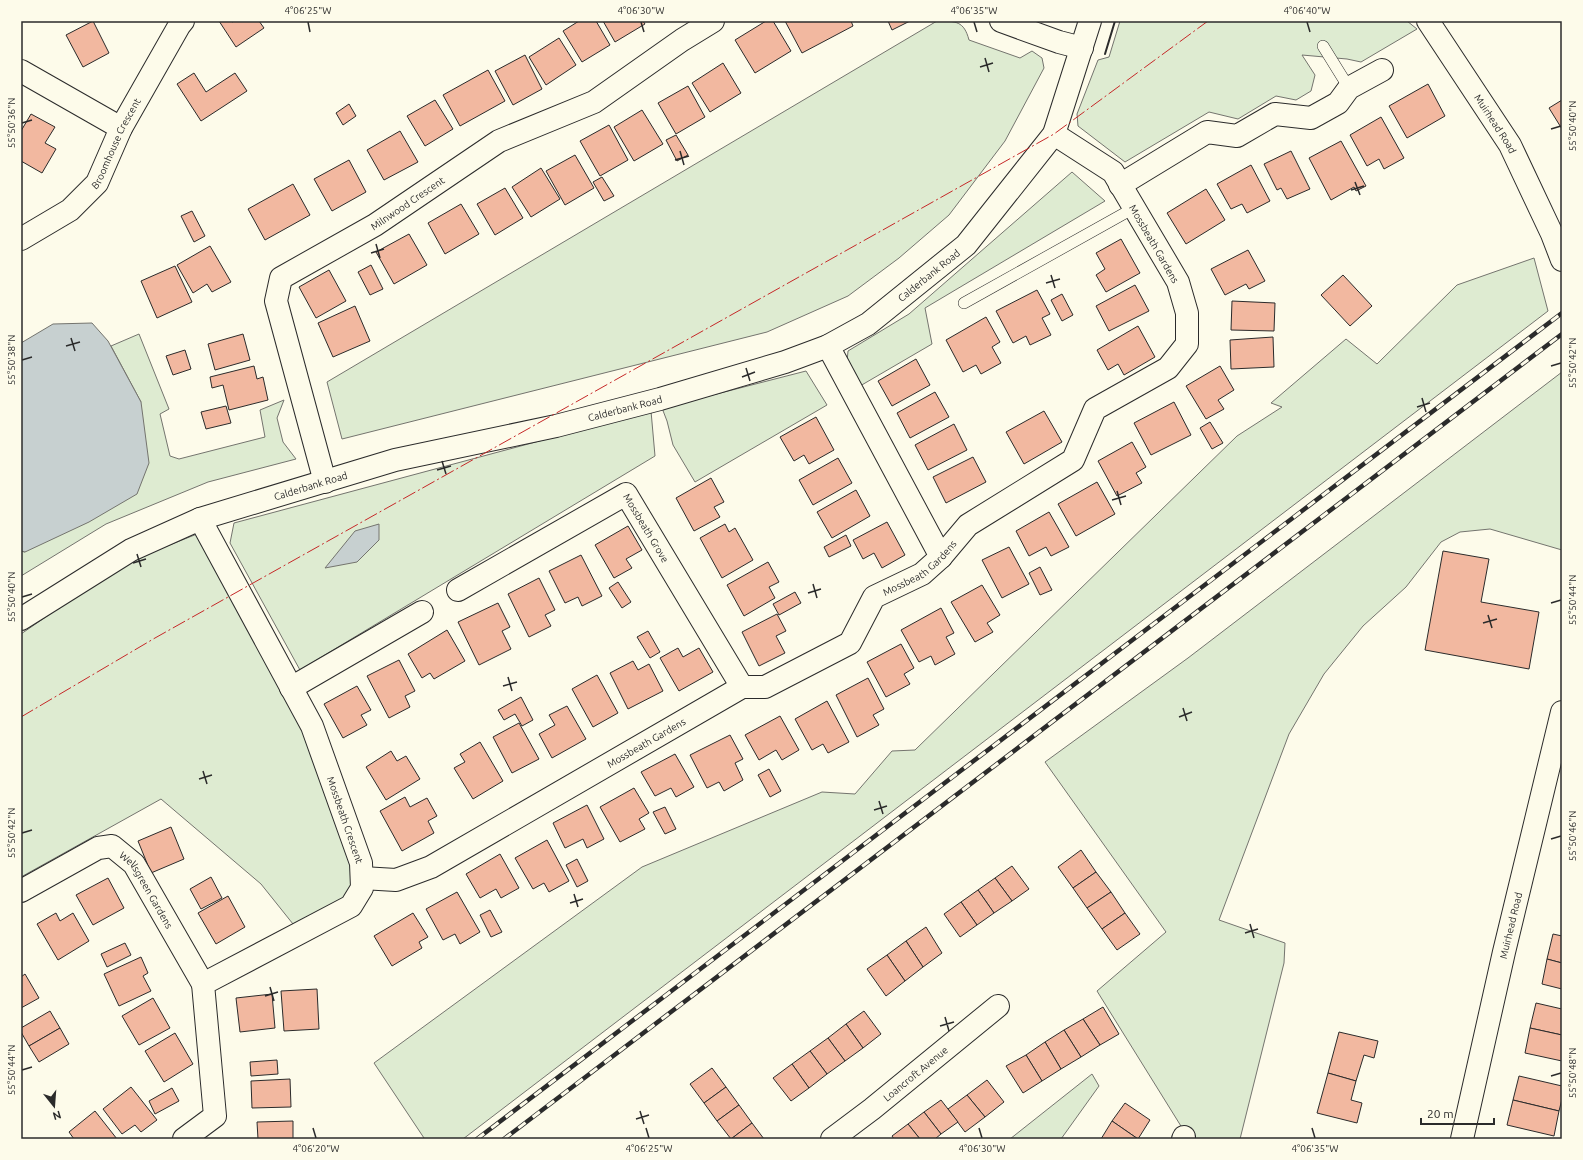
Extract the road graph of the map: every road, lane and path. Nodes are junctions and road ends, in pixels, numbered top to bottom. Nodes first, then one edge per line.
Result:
1 (183, 21) edge
2 (713, 21) edge
3 (1001, 21) edge
4 (1090, 21) edge
5 (1428, 21) edge
6 (1323, 46) dead end
7 (1082, 48) junction
8 (1382, 70) dead end
9 (21, 71) edge
10 (1349, 88) junction
11 (121, 128) junction
12 (1054, 134) junction
13 (1120, 185) junction
14 (1134, 208) junction
15 (21, 239) edge
16 (1562, 260) edge
17 (964, 303) dead end
18 (828, 346) junction
19 (325, 482) junction
20 (200, 519) junction
21 (941, 556) junction
22 (458, 590) dead end
23 (422, 612) dead end
24 (21, 619) edge
25 (742, 687) junction
26 (291, 688) junction
27 (1562, 712) edge
28 (362, 878) junction
29 (21, 892) edge
30 (204, 984) junction
31 (998, 1006) dead end
32 (184, 1139) edge
33 (832, 1139) edge
34 (1462, 1139) edge

1 - 11 street, Broomhouse Crescent
2 - 19 street, Milnwood Crescent
3 - 7 street
4 - 7 street, Calderbank Road
5 - 16 street, Muirhead Road
6 - 10 lane
7 - 12 street, Calderbank Road
8 - 10 street
9 - 11 street
10 - 13 street
11 - 15 street, Broomhouse Crescent
12 - 13 street, Mossbeath Gardens
12 - 18 street, Calderbank Road
13 - 14 street, Mossbeath Gardens
14 - 17 lane
14 - 21 street, Mossbeath Gardens
18 - 19 street, Calderbank Road
18 - 21 street
19 - 20 street, Calderbank Road
20 - 24 street, Calderbank Road
20 - 26 street, Mossbeath Crescent
21 - 25 street, Mossbeath Gardens
22 - 25 street, Mossbeath Grove
23 - 26 street
25 - 28 street, Mossbeath Gardens
26 - 28 street, Mossbeath Crescent
27 - 34 street, Muirhead Road
28 - 30 street, Mossbeath Crescent
29 - 30 street, Wellsgreen Gardens
30 - 32 street
31 - 33 street, Loancroft Avenue

